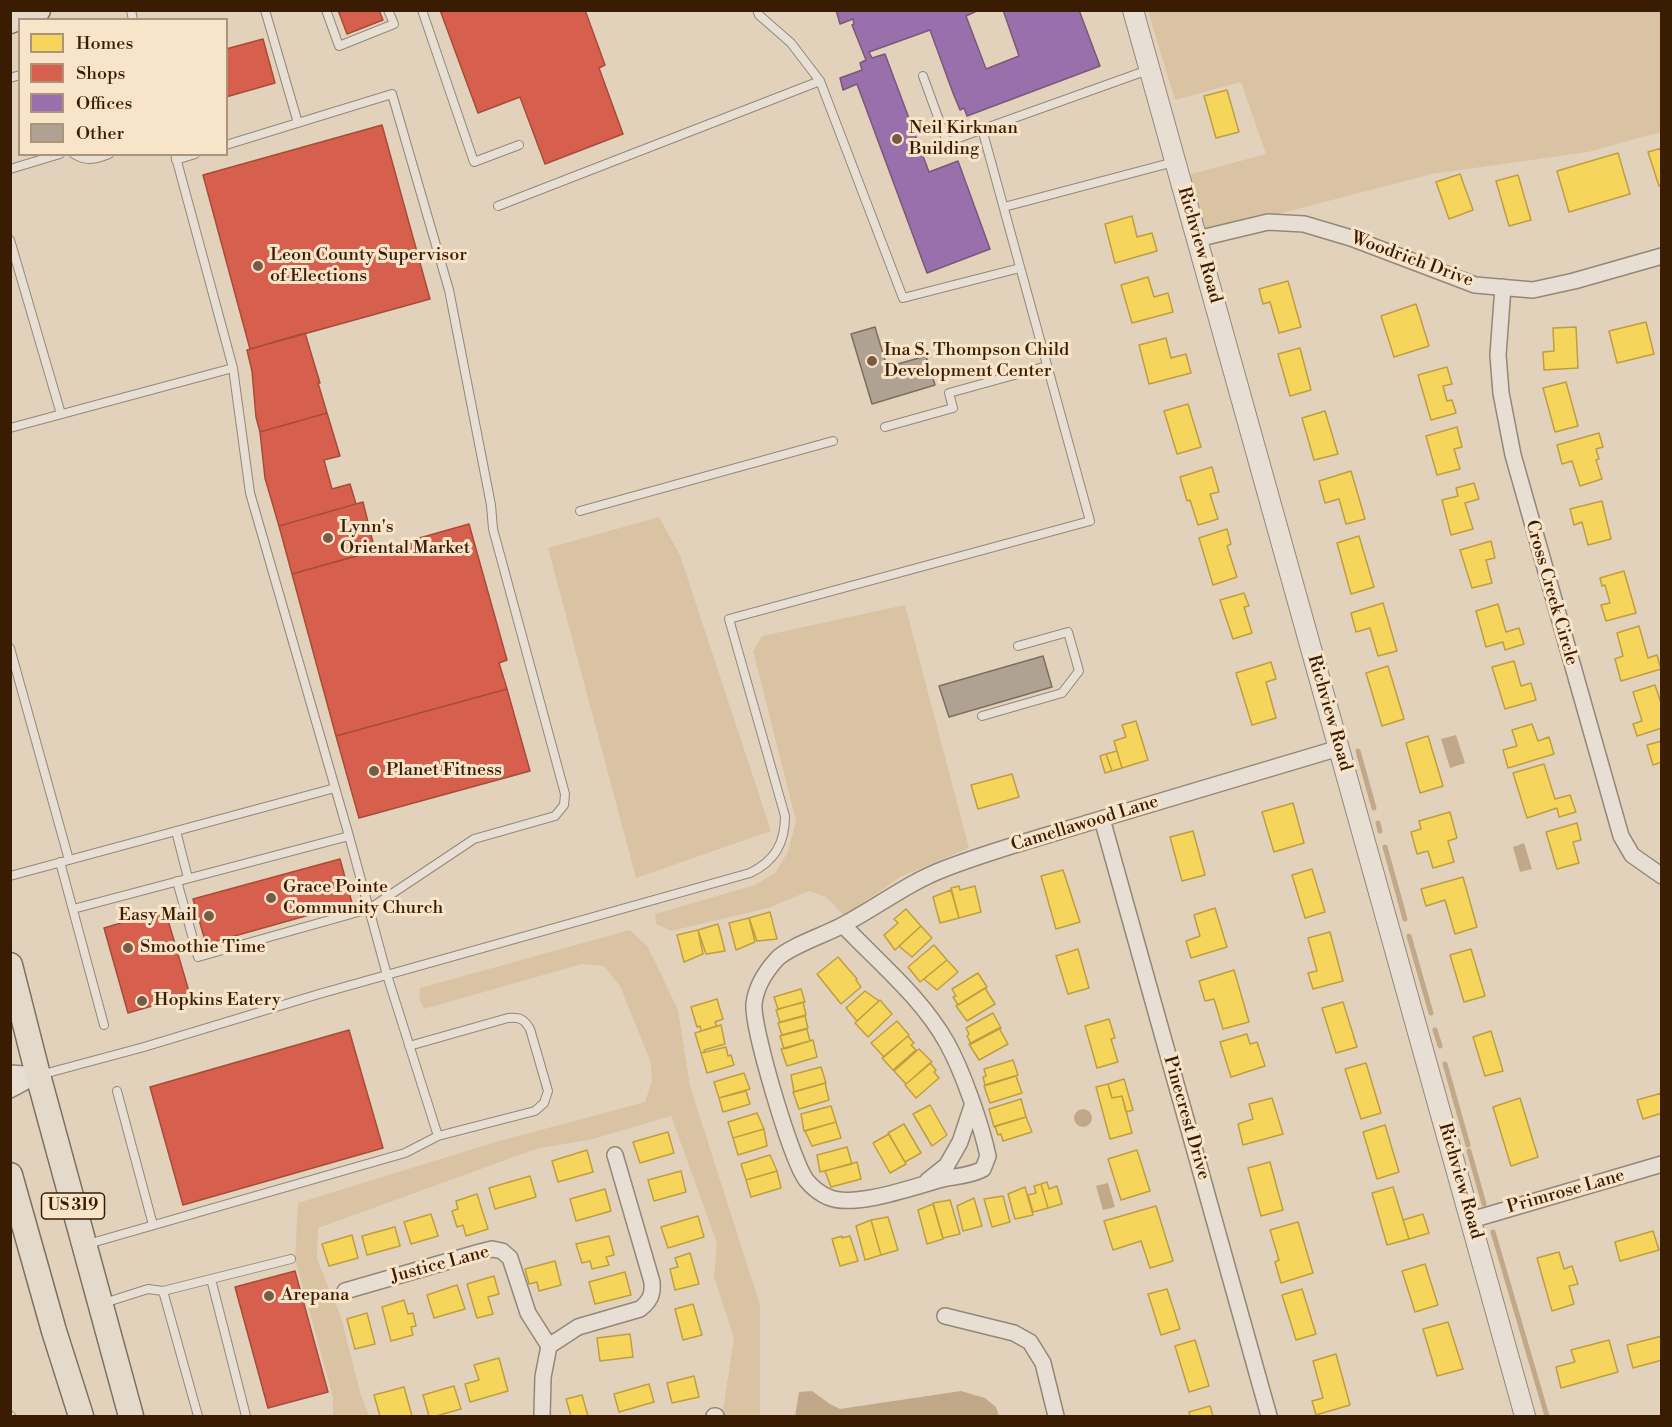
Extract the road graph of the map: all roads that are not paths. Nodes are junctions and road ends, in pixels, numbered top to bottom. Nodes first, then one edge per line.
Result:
1 (38, 10) edge
2 (265, 10) edge
3 (326, 10) edge
4 (388, 10) edge
5 (422, 10) edge
6 (758, 10) edge
7 (1133, 10) edge
8 (10, 21) edge
9 (1149, 70) junction
10 (923, 76) dead end
11 (820, 81) junction
12 (298, 123) junction
13 (982, 129) junction
14 (228, 144) edge
15 (519, 145) dead end
16 (53, 156) edge
17 (77, 156) edge
18 (103, 156) edge
19 (175, 157) edge
20 (1175, 162) junction
21 (10, 169) edge
22 (498, 206) dead end
23 (1004, 207) junction
24 (1197, 239) junction
25 (10, 240) edge
26 (1662, 256) edge
27 (1020, 268) junction
28 (1503, 287) junction
29 (1047, 366) junction
30 (232, 368) junction
31 (61, 414) junction
32 (885, 427) dead end
33 (10, 428) edge
34 (833, 441) dead end
35 (580, 512) dead end
36 (1018, 646) dead end
37 (10, 648) edge
38 (982, 716) dead end
39 (1339, 748) junction
40 (335, 788) junction
41 (1102, 819) junction
42 (176, 831) junction
43 (349, 836) junction
44 (69, 860) junction
45 (60, 862) junction
46 (10, 876) edge
47 (1662, 876) edge
48 (188, 878) junction
49 (177, 881) junction
50 (73, 909) junction
51 (369, 909) junction
52 (843, 925) junction
53 (10, 965) edge
54 (387, 975) junction
55 (104, 1025) dead end
56 (409, 1046) junction
57 (10, 1072) edge
58 (38, 1076) junction
59 (10, 1090) edge
60 (117, 1091) dead end
61 (972, 1106) junction
62 (438, 1136) junction
63 (615, 1155) dead end
64 (1662, 1164) edge
65 (10, 1175) edge
66 (924, 1184) junction
67 (1471, 1220) junction
68 (153, 1226) junction
69 (83, 1245) junction
70 (291, 1259) dead end
71 (211, 1279) junction
72 (163, 1291) junction
73 (345, 1291) dead end
74 (99, 1305) junction
75 (945, 1316) dead end
76 (549, 1346) junction
77 (81, 1416) edge
78 (131, 1416) edge
79 (198, 1416) edge
80 (246, 1416) edge
81 (542, 1416) edge
82 (1056, 1416) edge
83 (1269, 1416) edge
84 (1525, 1416) edge

1 - 8 main road
2 - 12 lane
3 - 4 lane
5 - 15 lane
6 - 11 lane
7 - 9 street, Richview Road
9 - 13 lane
9 - 20 street, Richview Road
10 - 13 lane
11 - 22 lane
11 - 27 lane
12 - 14 lane
12 - 51 lane
13 - 23 lane
16 - 21 lane
17 - 18 lane
19 - 30 lane
20 - 23 lane
20 - 24 street, Richview Road
23 - 27 lane
24 - 28 street, Woodrich Drive
24 - 39 street, Richview Road
25 - 31 lane
26 - 28 street, Woodrich Drive
27 - 29 lane
28 - 47 street, Cross Creek Circle
29 - 32 lane
29 - 54 lane
30 - 31 lane
30 - 40 lane
31 - 33 lane
34 - 35 lane
36 - 38 lane
37 - 44 lane
39 - 41 street, Camellawood Lane
39 - 67 street, Richview Road
40 - 42 lane
40 - 43 lane
41 - 52 street, Camellawood Lane
41 - 83 street, Pinecrest Drive
42 - 44 lane
42 - 48 lane
43 - 48 lane
43 - 51 lane
44 - 45 lane
45 - 46 lane
45 - 50 lane
48 - 49 lane
49 - 50 lane
49 - 51 lane
50 - 55 lane
51 - 54 lane
52 - 61 street
52 - 66 street, Camellawood Lane
53 - 58 main road, US 319
54 - 56 lane
54 - 58 lane
56 - 62 lane
56 - 62 lane
57 - 58 street
58 - 59 street
58 - 69 main road, US 319
60 - 68 lane
61 - 66 street
61 - 66 street
62 - 68 lane
63 - 76 street
64 - 67 street, Primrose Lane
65 - 77 main road, US 319
67 - 84 street, Richview Road
68 - 69 lane
69 - 74 main road, US 319
70 - 71 lane
71 - 72 lane
71 - 80 lane
72 - 74 lane
72 - 79 lane
73 - 76 street, Justice Lane
74 - 78 main road, US 319
75 - 82 street
76 - 81 street

